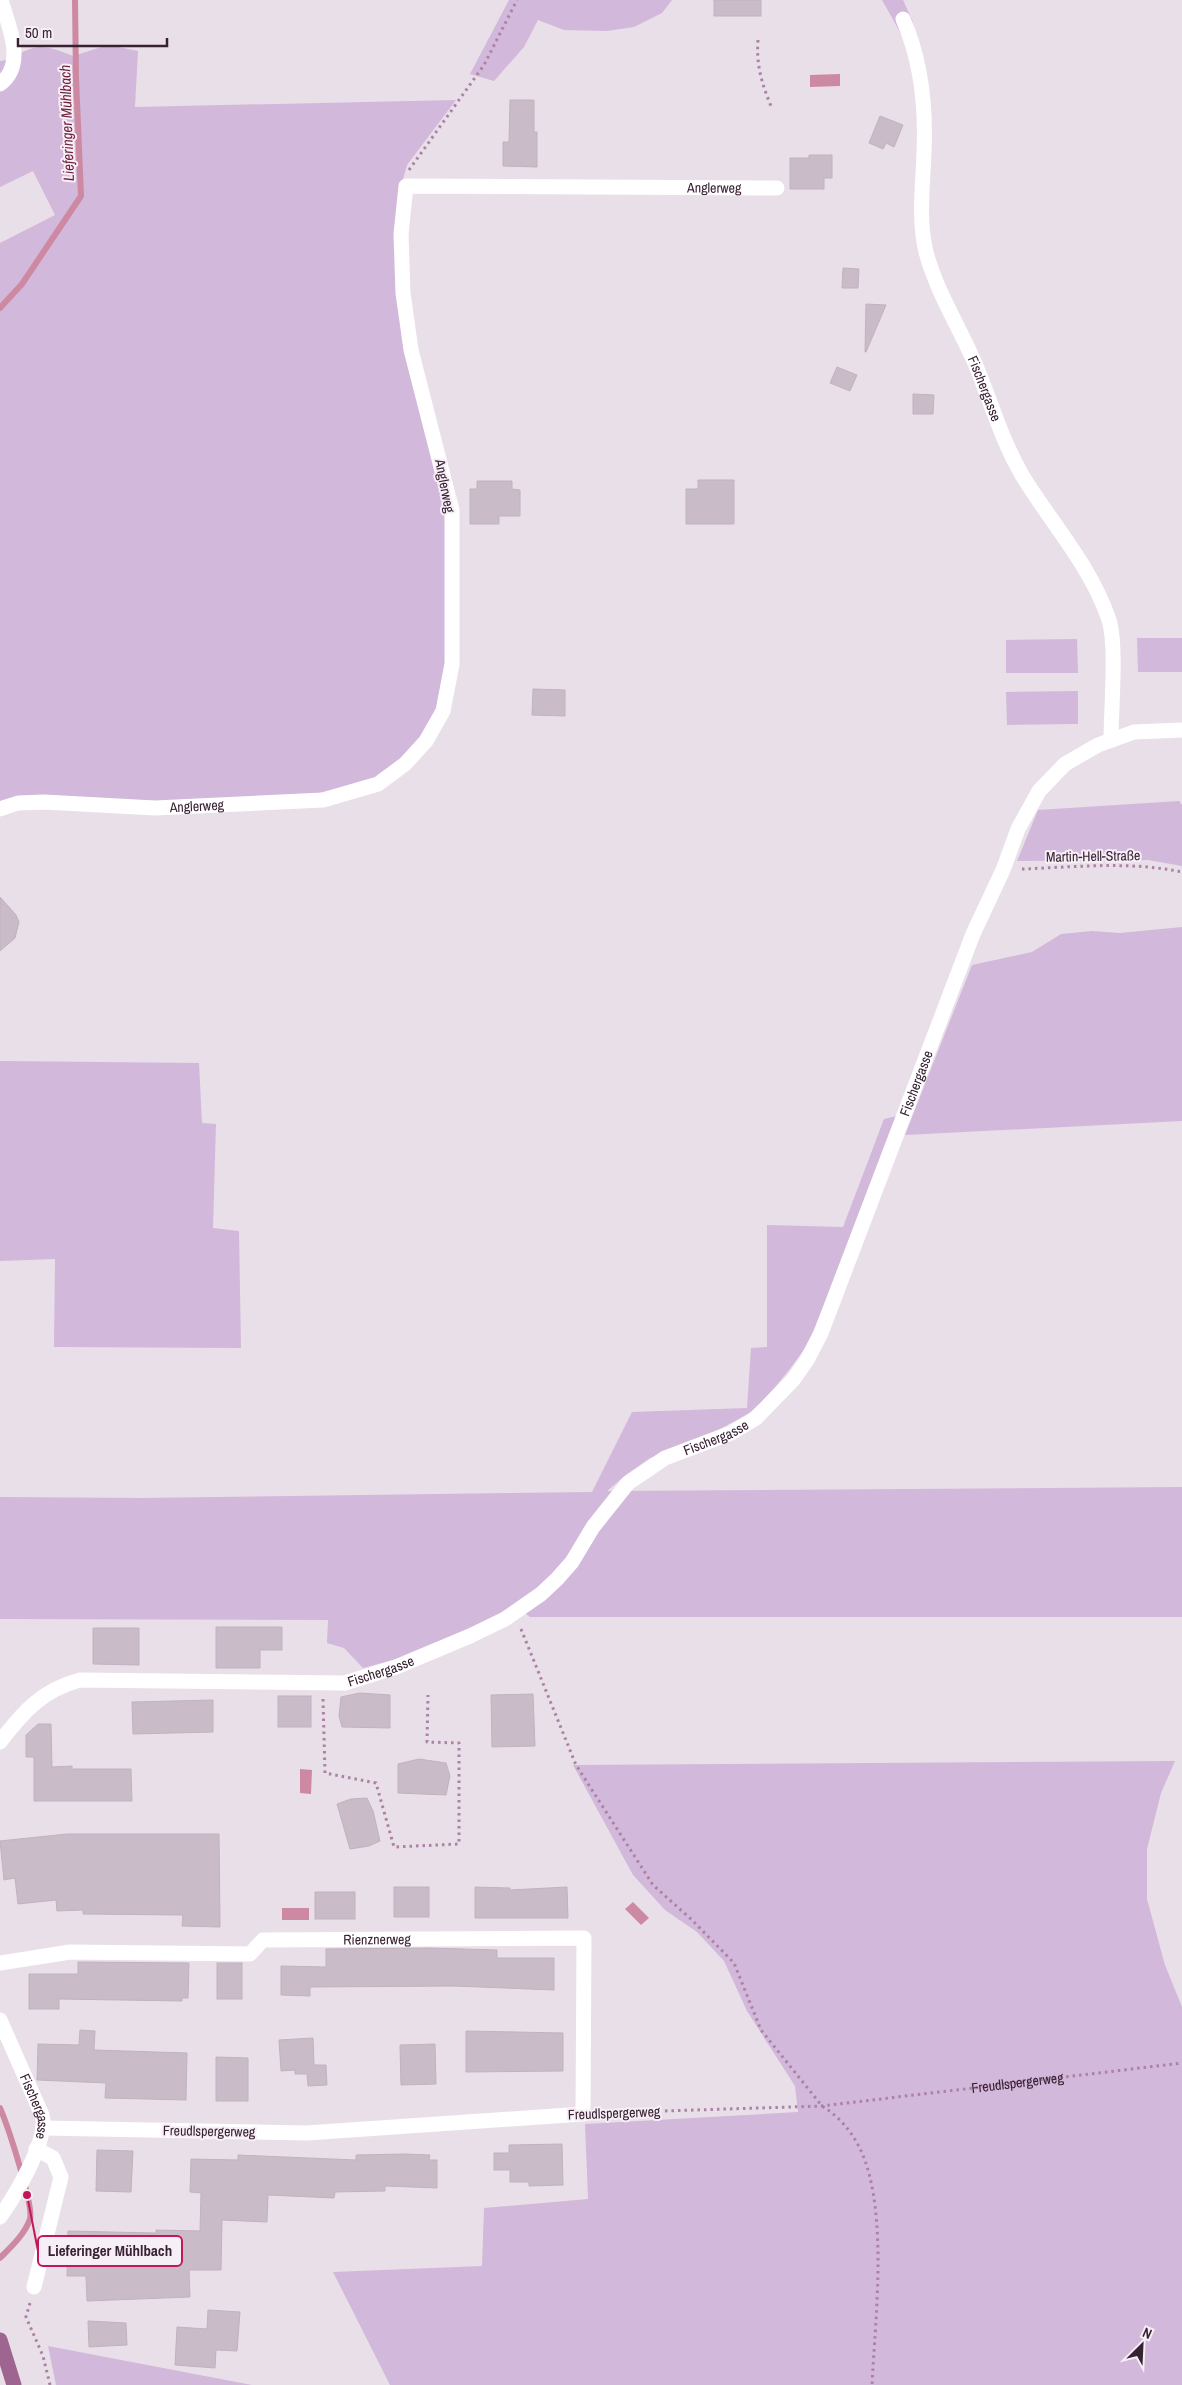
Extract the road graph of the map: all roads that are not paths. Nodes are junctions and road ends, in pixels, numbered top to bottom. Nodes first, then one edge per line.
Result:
1 (1, 0) edge
2 (903, 20) dead end
3 (0, 84) edge
4 (777, 188) dead end
5 (1182, 730) edge
6 (1111, 740) junction
7 (0, 809) edge
8 (0, 1742) edge
9 (0, 1962) edge
10 (0, 2020) edge
11 (584, 2114) joint
12 (43, 2128) junction
13 (36, 2149) junction
14 (0, 2217) edge
15 (34, 2287) road end
16 (0, 2340) edge
17 (14, 2385) edge

1 - 3 street
2 - 6 street, Fischergasse
4 - 7 street, Anglerweg
5 - 6 street, Fischergasse
6 - 8 street, Fischergasse
9 - 11 street, Rienznerweg
10 - 12 street, Fischergasse
11 - 12 street, Freudlspergerweg
12 - 13 street, Fischergasse
13 - 14 street, Fischergasse
13 - 15 street
16 - 17 main road

